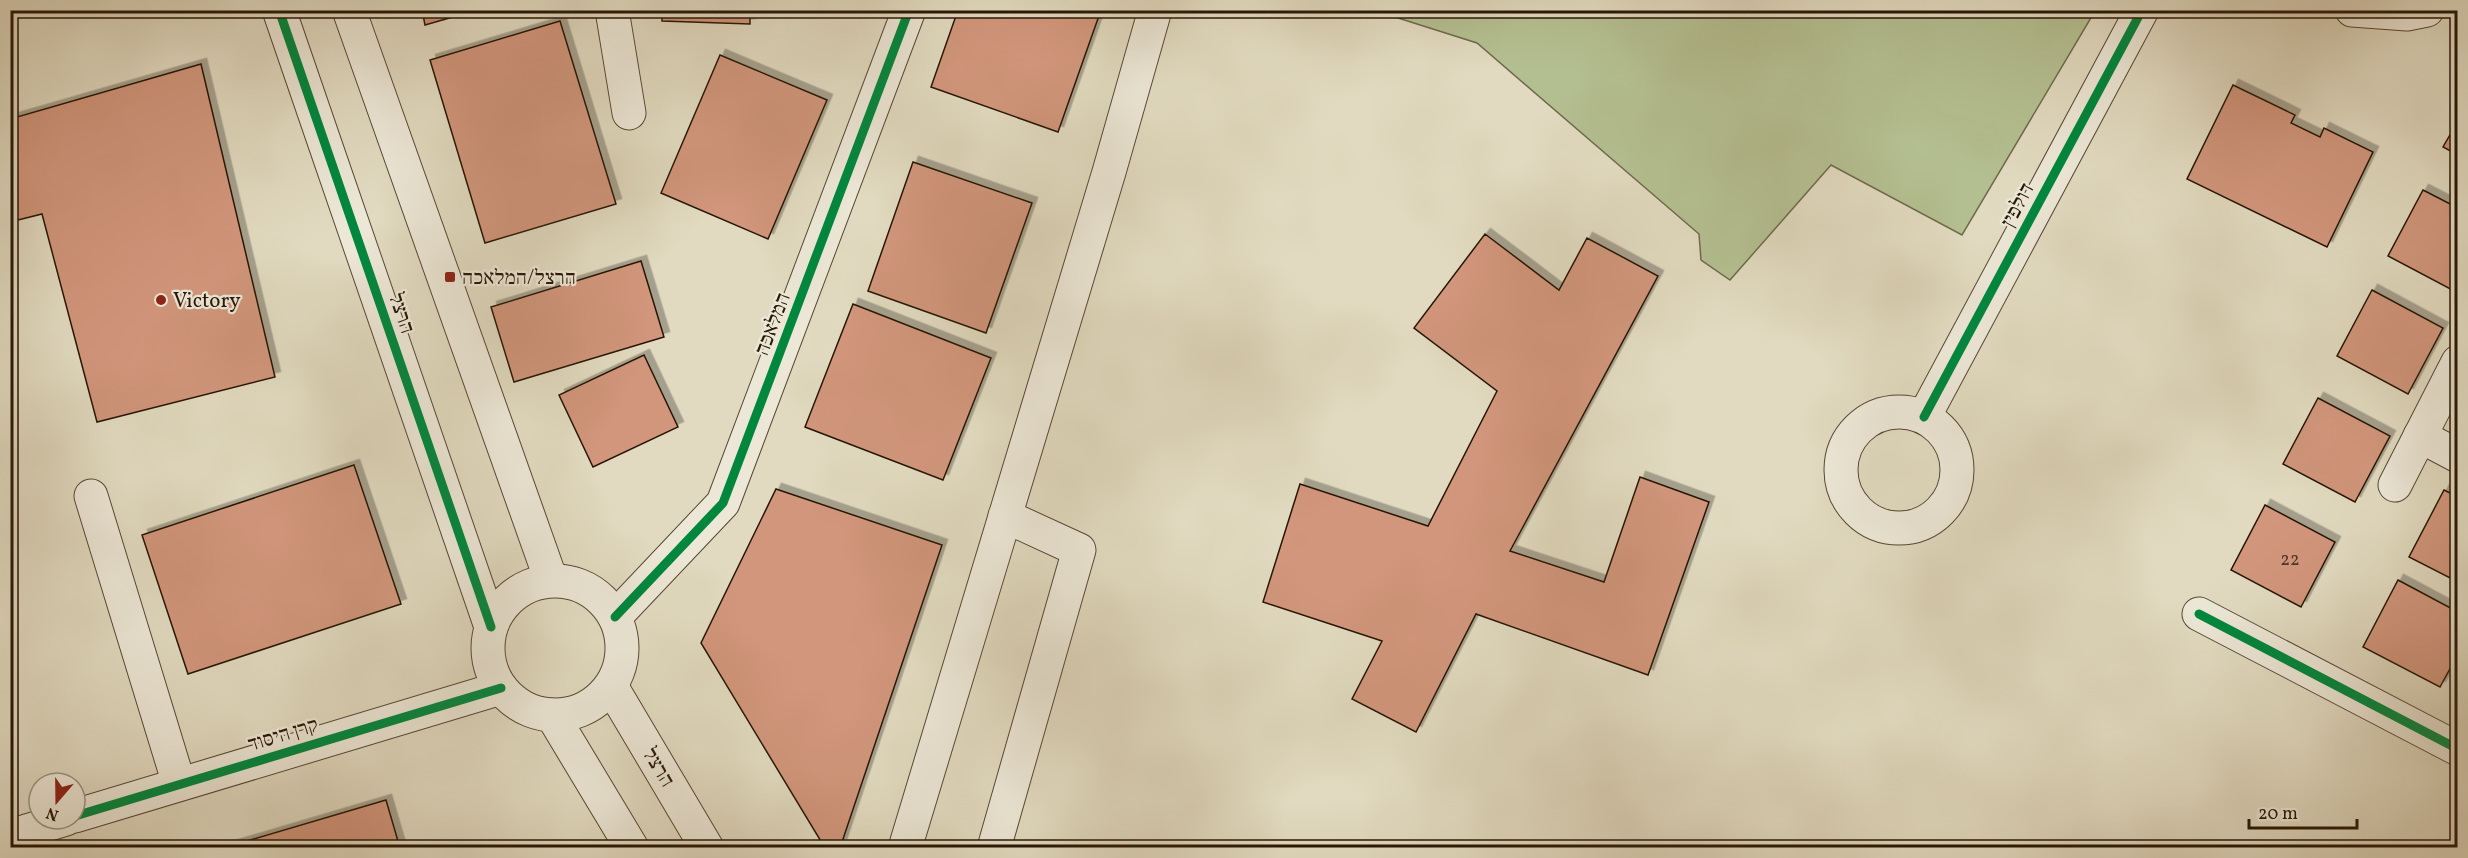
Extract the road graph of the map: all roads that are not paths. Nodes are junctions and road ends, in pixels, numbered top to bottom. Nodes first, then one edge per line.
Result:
1 (279, 10) edge
2 (349, 10) edge
3 (612, 10) edge
4 (909, 10) edge
5 (1155, 10) edge
6 (2142, 10) edge
7 (2352, 10) edge
8 (2427, 10) edge
9 (629, 113) dead end
10 (2457, 362) edge
11 (1924, 417) dead end
12 (2420, 436) junction
13 (2457, 456) edge
14 (2395, 485) dead end
15 (91, 496) dead end
16 (1005, 516) junction
17 (550, 580) junction
18 (2199, 615) dead end
19 (615, 617) junction
20 (491, 627) junction
21 (611, 686) junction
22 (501, 688) junction
23 (552, 715) junction
24 (2457, 749) edge
25 (180, 784) junction
26 (87, 812) edge
27 (27, 831) edge
28 (10, 836) edge
29 (632, 848) edge
30 (707, 848) edge
31 (904, 848) edge
32 (994, 848) edge

1 - 20 street, הרצל
2 - 17 street
3 - 9 street
4 - 19 street, המלאכה
5 - 16 street
6 - 11 street, דולפין
7 - 8 street
10 - 12 street
12 - 13 street
12 - 14 street
15 - 25 street
16 - 31 street
16 - 32 street
17 - 19 street
17 - 20 street
18 - 24 street
19 - 21 street
20 - 22 street
21 - 23 street
21 - 30 street, הרצל
22 - 23 street
22 - 25 street, קרן היסוד
23 - 29 street
25 - 26 street, קרן היסוד
27 - 28 street

